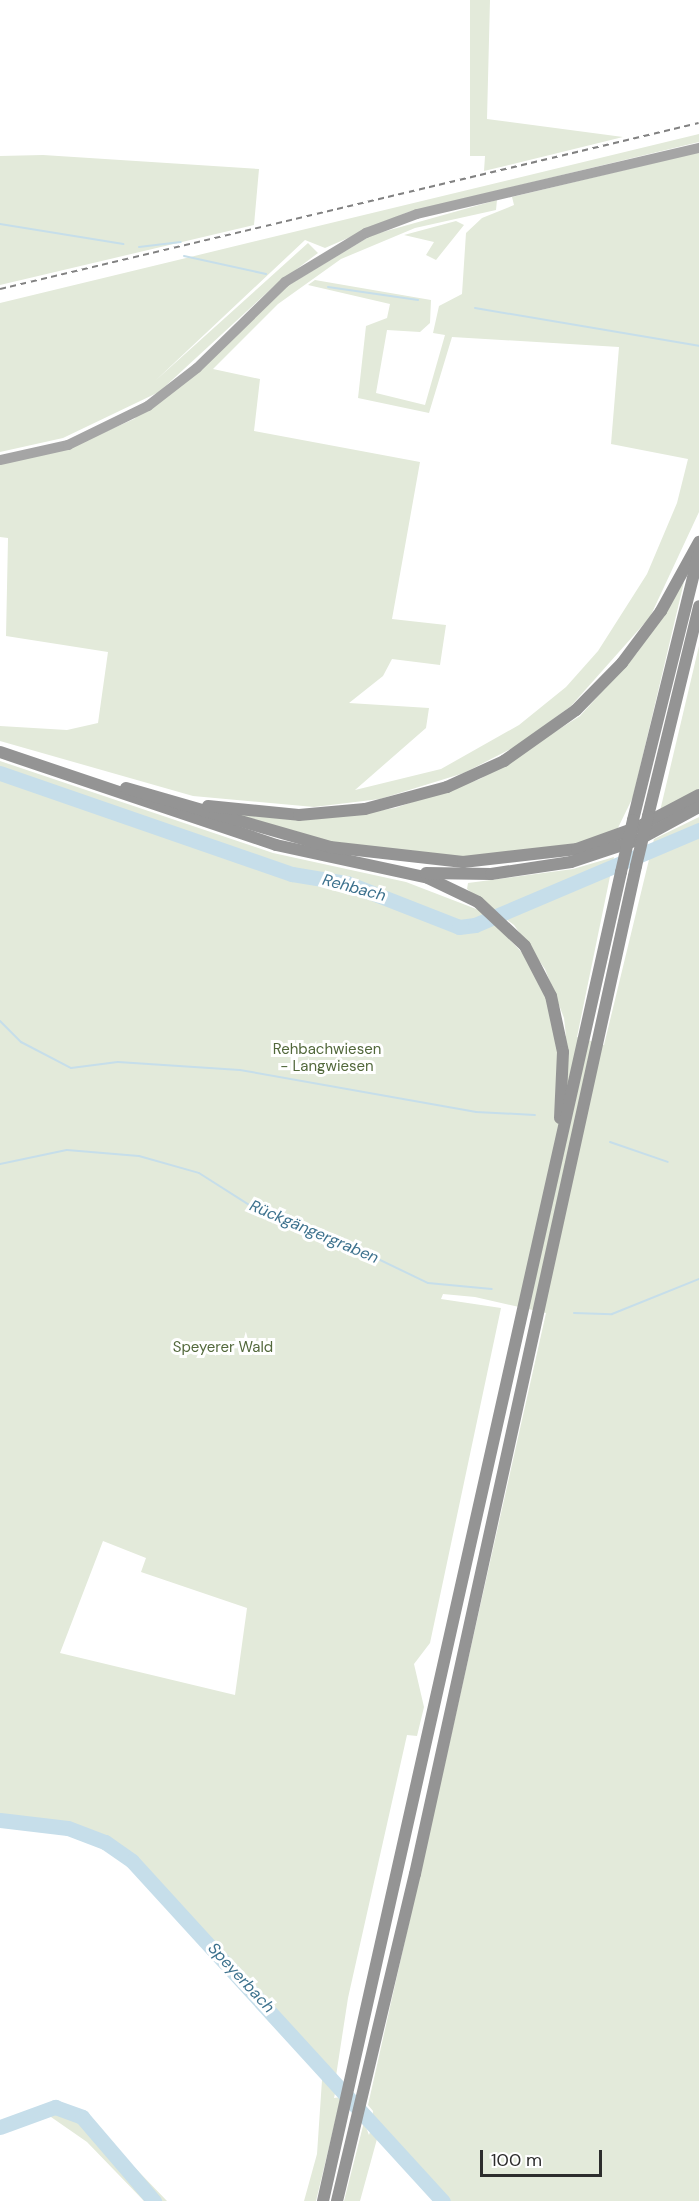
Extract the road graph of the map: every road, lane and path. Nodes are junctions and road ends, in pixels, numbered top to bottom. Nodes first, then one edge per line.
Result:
1 (699, 148) edge
2 (0, 460) edge
3 (699, 542) edge
4 (699, 554) edge
5 (699, 606) edge
6 (697, 619) edge
7 (0, 752) edge
8 (699, 795) edge
9 (166, 800) junction
10 (699, 807) edge
11 (401, 871) junction
12 (557, 1161) junction
13 (323, 2201) edge
14 (337, 2201) edge

1 - 2 main road
3 - 9 highway
4 - 12 highway, bridge
5 - 6 highway
6 - 14 highway, bridge
7 - 9 highway
7 - 11 highway
8 - 9 highway
10 - 11 highway
11 - 12 highway
12 - 13 highway

